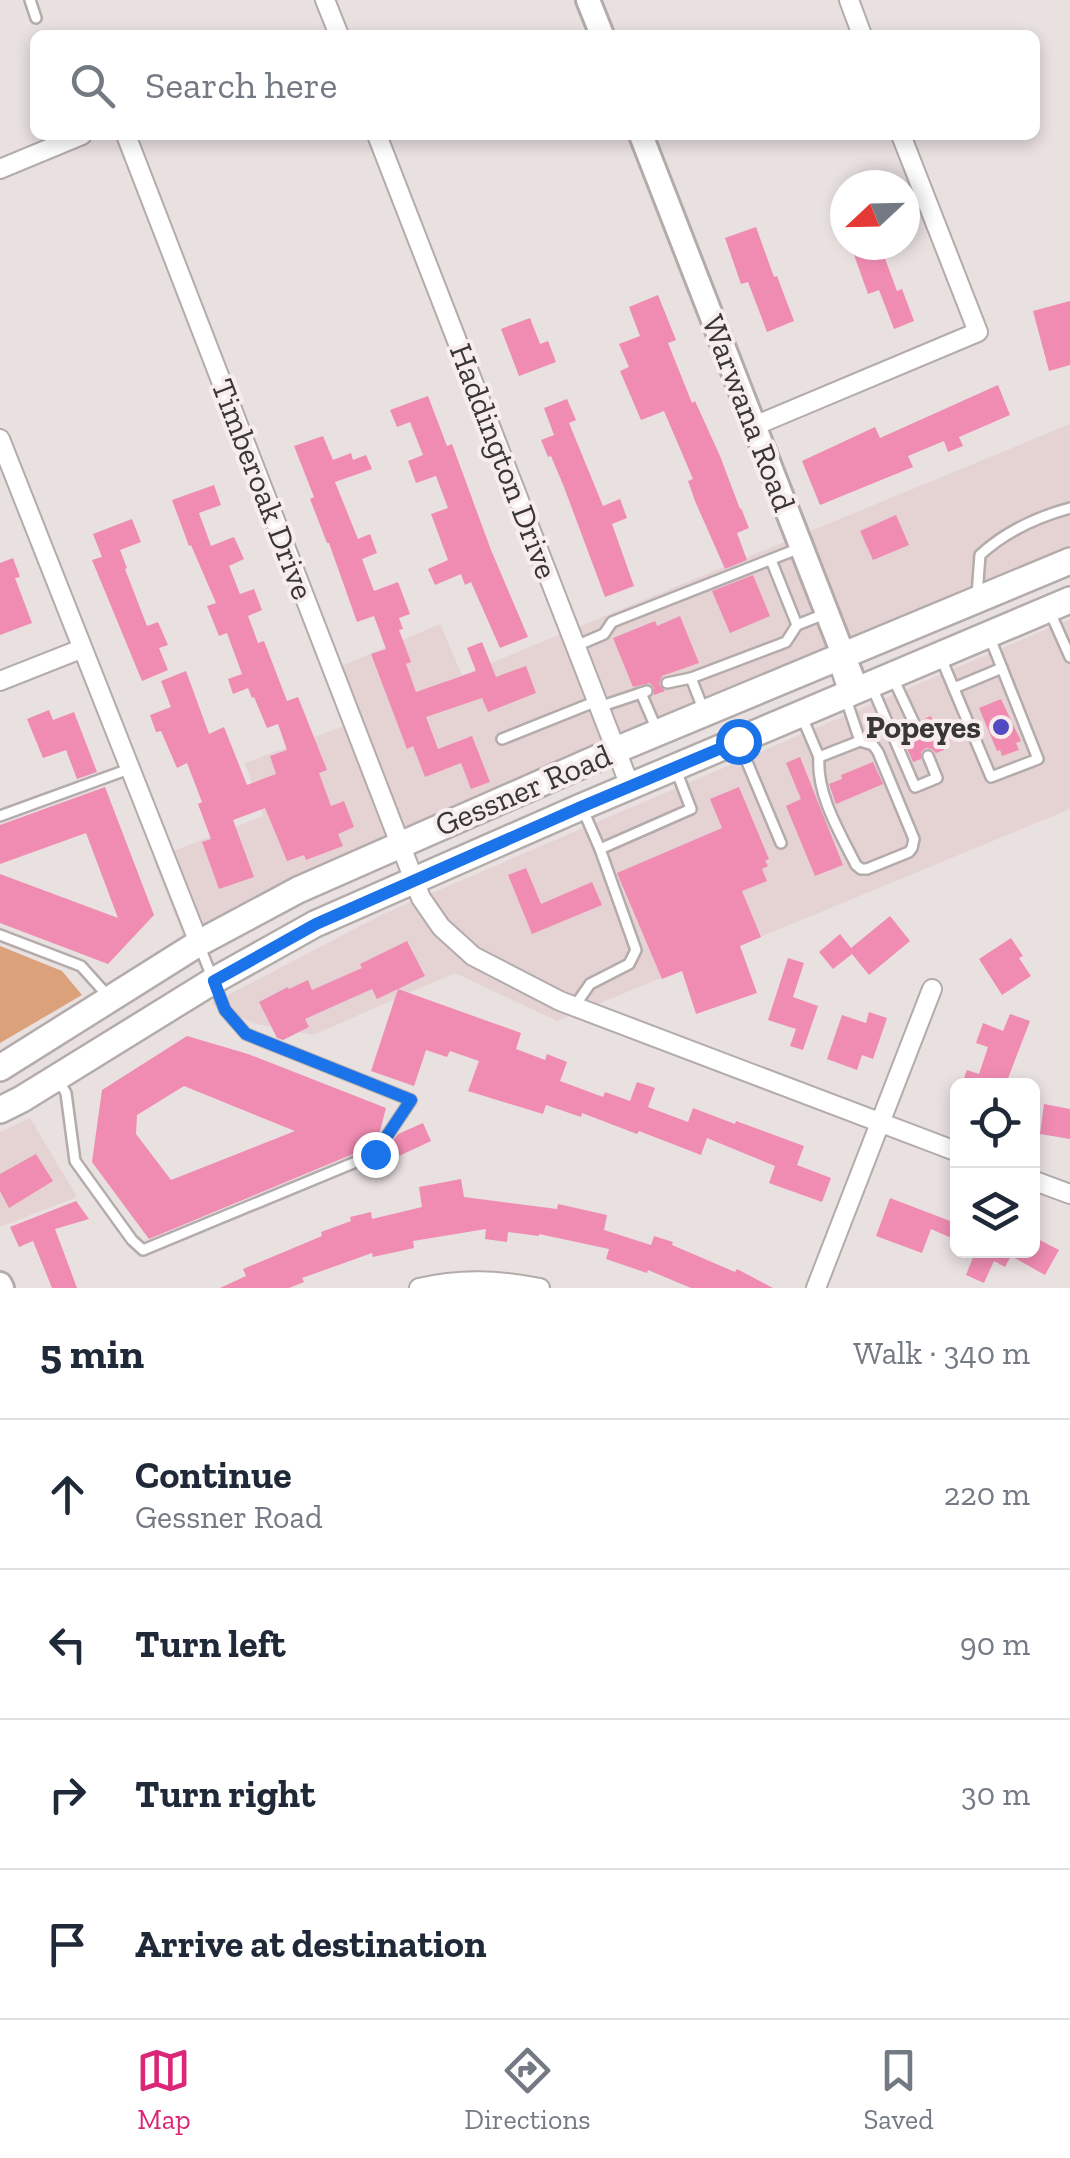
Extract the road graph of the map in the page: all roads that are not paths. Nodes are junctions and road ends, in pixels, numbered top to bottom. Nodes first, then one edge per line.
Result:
1 (30, 0) edge
2 (325, 0) edge
3 (588, 0) edge
4 (848, 0) edge
5 (36, 18) dead end
6 (331, 30) edge
7 (600, 30) edge
8 (860, 30) edge
9 (70, 140) edge
10 (128, 140) edge
11 (379, 140) edge
12 (643, 140) edge
13 (903, 140) edge
14 (0, 170) edge
15 (754, 426) junction
16 (0, 438) edge
17 (1070, 508) edge
18 (802, 548) junction
19 (771, 560) junction
20 (1070, 560) edge
21 (977, 600) junction
22 (1059, 604) edge
23 (828, 613) junction
24 (797, 625) junction
25 (989, 635) junction
26 (576, 646) junction
27 (81, 649) junction
28 (940, 655) junction
29 (1070, 657) edge
30 (839, 658) junction
31 (1002, 668) junction
32 (692, 678) junction
33 (0, 681) edge
34 (666, 683) dead end
35 (866, 686) junction
36 (954, 688) junction
37 (598, 704) junction
38 (706, 713) junction
39 (800, 714) junction
40 (888, 724) junction
41 (658, 732) junction
42 (502, 739) dead end
43 (860, 740) junction
44 (738, 741) junction
45 (616, 750) junction
46 (928, 756) dead end
47 (819, 757) junction
48 (675, 767) junction
49 (130, 769) junction
50 (630, 786) junction
51 (581, 807) junction
52 (0, 816) edge
53 (781, 842) dead end
54 (400, 843) junction
55 (600, 849) junction
56 (414, 880) junction
57 (0, 935) edge
58 (199, 943) junction
59 (214, 981) junction
60 (932, 990) dead end
61 (110, 998) junction
62 (574, 1007) junction
63 (0, 1068) edge
64 (56, 1078) junction
65 (0, 1110) edge
66 (880, 1124) junction
67 (950, 1149) edge
68 (1040, 1183) edge
69 (1070, 1194) edge
70 (419, 1288) edge
71 (540, 1288) edge
72 (816, 1288) edge

1 - 5 lane
2 - 6 street
3 - 7 street
4 - 8 street
9 - 14 street
10 - 54 street, Timberoak Drive
11 - 26 street, Haddington Drive
12 - 15 street, Warwana Road
13 - 15 street
15 - 18 street, Warwana Road
16 - 27 street
17 - 21 lane
18 - 19 lane
18 - 23 street, Warwana Road
19 - 24 lane
19 - 26 lane
20 - 21 main road, Gessner Road
21 - 30 main road, Gessner Road
22 - 25 main road, Gessner Road
22 - 29 lane
23 - 24 lane
23 - 30 street, Warwana Road
24 - 32 lane
25 - 28 main road, Gessner Road
25 - 31 lane
26 - 37 street, Haddington Drive
27 - 33 street
27 - 49 street
28 - 35 main road, Gessner Road
28 - 36 lane
30 - 35 street, Warwana Road
30 - 38 main road, Gessner Road
31 - 36 lane
31 - 36 lane
32 - 34 lane
32 - 38 lane
35 - 39 main road, Gessner Road
35 - 40 lane
35 - 40 lane
35 - 43 lane
37 - 41 lane
37 - 42 lane
37 - 45 street, Haddington Drive
38 - 41 main road, Gessner Road
39 - 44 main road, Gessner Road
39 - 47 lane
40 - 46 lane
41 - 45 main road, Gessner Road
43 - 47 lane
43 - 47 lane
44 - 48 main road, Gessner Road
44 - 53 lane
45 - 50 street, Haddington Drive
45 - 54 main road, Gessner Road
48 - 50 main road, Gessner Road
48 - 55 lane
49 - 52 lane
49 - 58 street
50 - 51 main road, Gessner Road
51 - 55 lane
51 - 56 main road, Gessner Road
54 - 56 street, Timberoak Drive
54 - 58 main road, Gessner Road
55 - 62 lane
56 - 59 main road, Gessner Road
56 - 62 street, Timberoak Drive
57 - 61 lane
58 - 59 lane
58 - 61 main road, Gessner Road
59 - 64 main road, Gessner Road
59 - 64 lane
60 - 66 street
61 - 63 main road, Gessner Road
62 - 66 street, Timberoak Drive
64 - 65 main road, Gessner Road
66 - 67 street, Timberoak Drive
66 - 72 street
68 - 69 street
70 - 71 street

